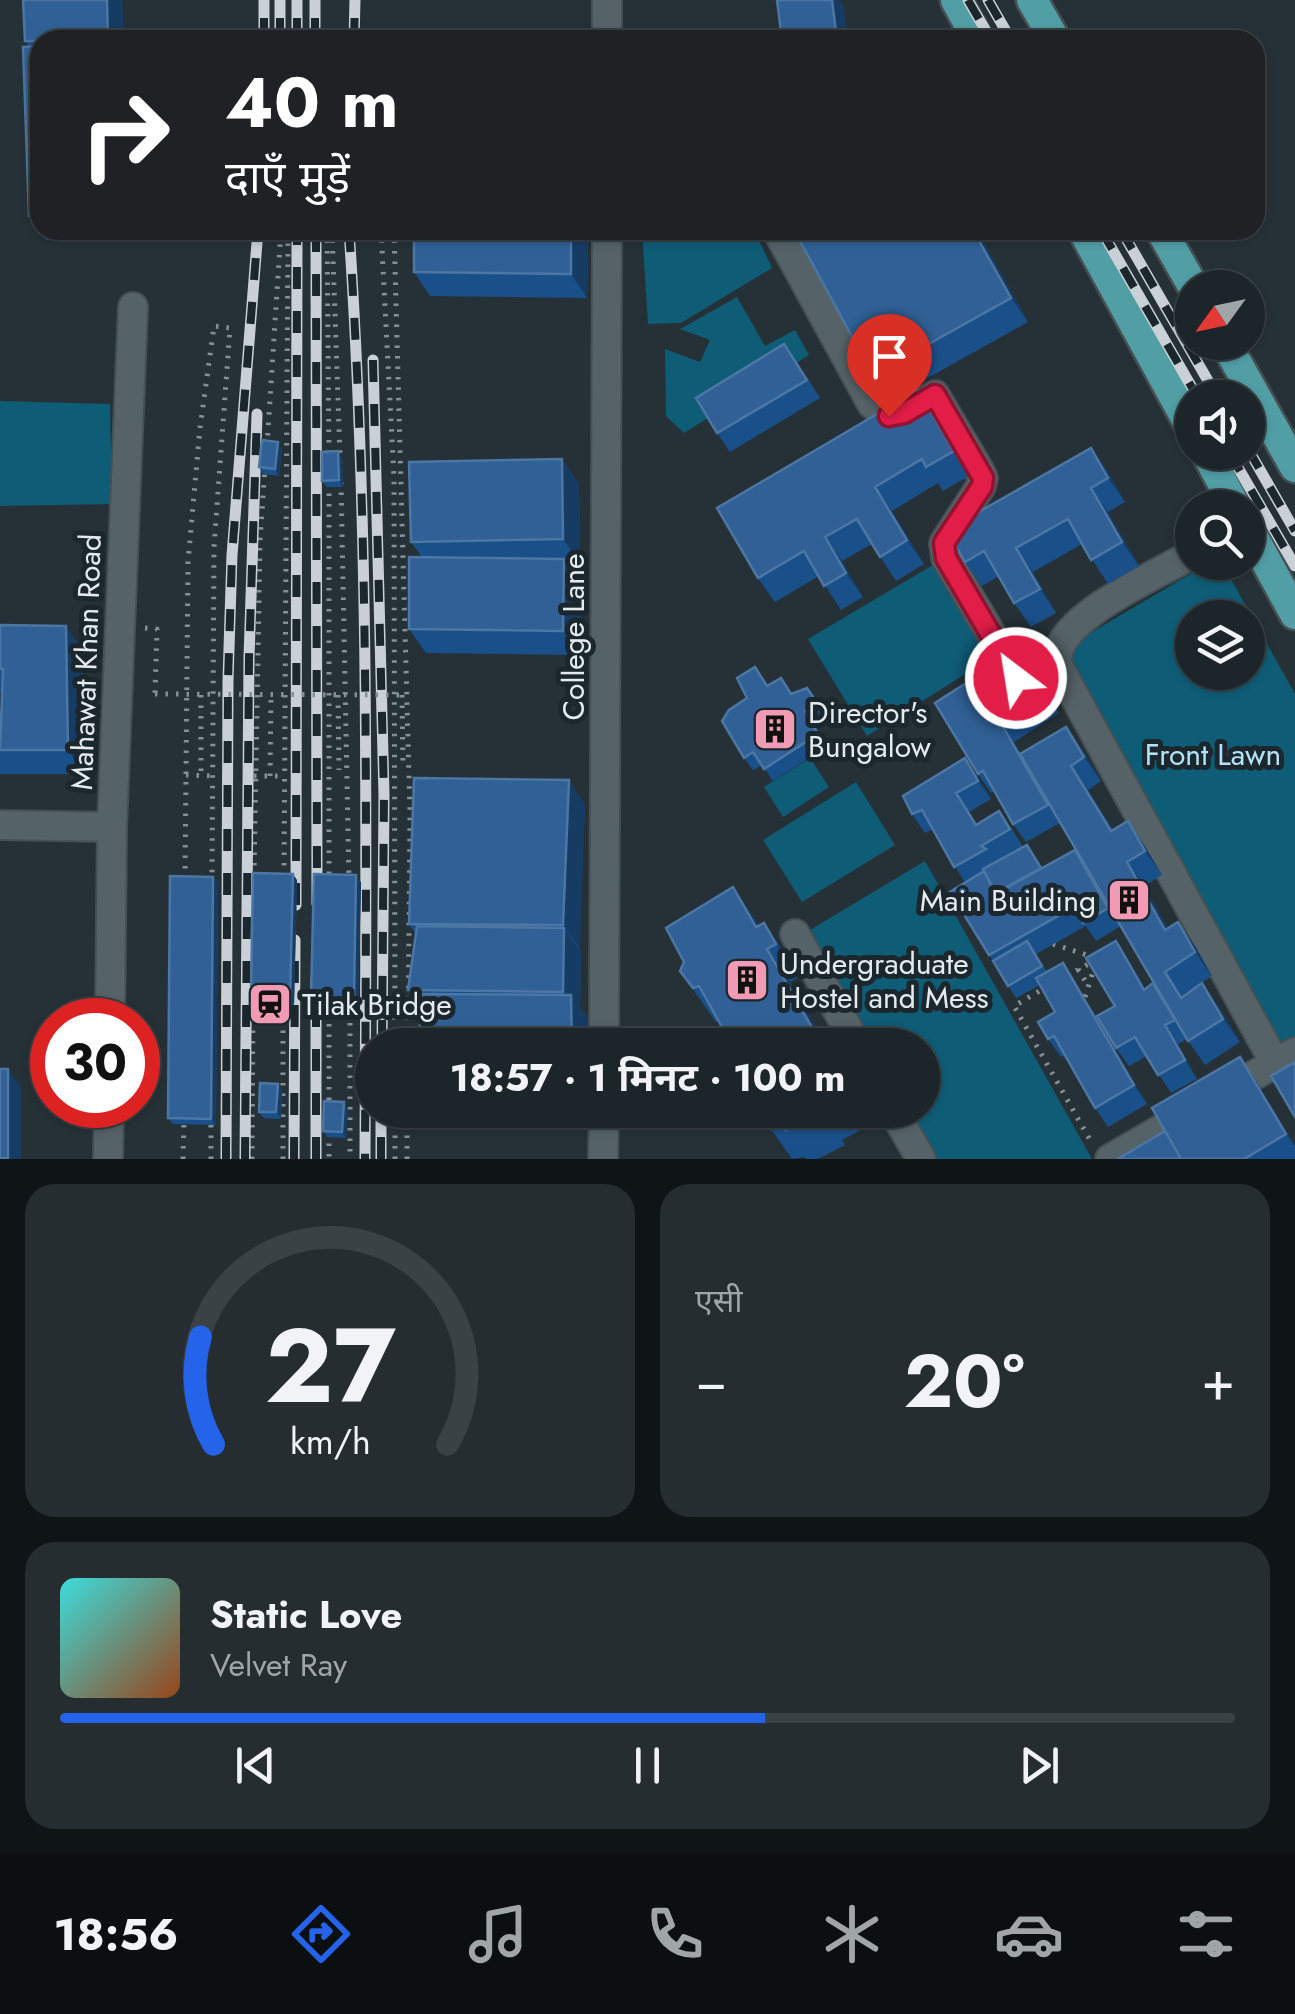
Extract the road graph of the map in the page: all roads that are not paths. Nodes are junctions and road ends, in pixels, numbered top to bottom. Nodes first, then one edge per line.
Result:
1 (607, 0) edge
2 (956, 0) edge
3 (1032, 0) edge
4 (607, 30) edge
5 (972, 30) edge
6 (1049, 30) edge
7 (607, 240) edge
8 (782, 240) edge
9 (1089, 240) edge
10 (1168, 240) edge
11 (1184, 270) edge
12 (133, 307) dead end
13 (1235, 360) edge
14 (1175, 397) edge
15 (1295, 468) edge
16 (1265, 559) edge
17 (1175, 564) edge
18 (1295, 614) edge
19 (1055, 656) junction
20 (0, 825) edge
21 (112, 827) junction
22 (795, 934) dead end
23 (110, 998) edge
24 (604, 1028) edge
25 (848, 1028) edge
26 (1285, 1058) edge
27 (108, 1128) edge
28 (604, 1128) edge
29 (904, 1128) edge
30 (108, 1159) edge
31 (604, 1159) edge
32 (921, 1159) edge
33 (1110, 1159) edge

1 - 4 street
2 - 5 main road
3 - 6 main road
7 - 24 street, College Lane
8 - 19 street
9 - 14 main road
10 - 11 main road
12 - 21 street, Mahawat Khan Road
13 - 15 main road
16 - 18 main road
17 - 19 street
19 - 26 street
20 - 21 street
21 - 23 street, Mahawat Khan Road
22 - 25 street
26 - 33 street
27 - 30 street
28 - 31 street
29 - 32 street

